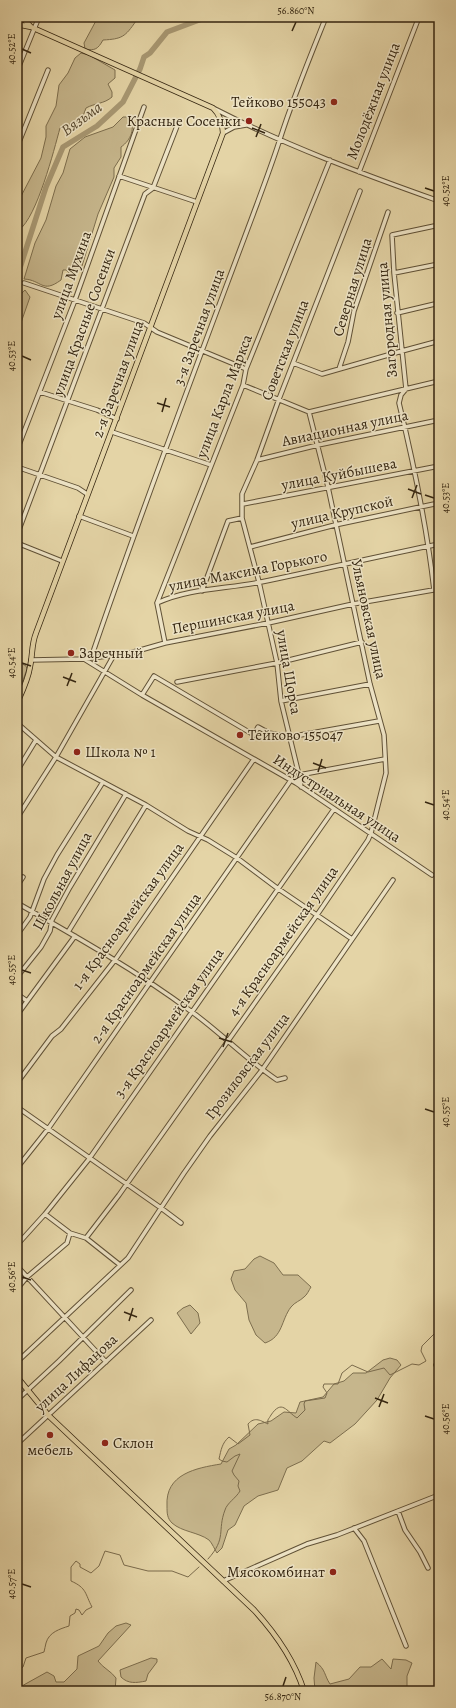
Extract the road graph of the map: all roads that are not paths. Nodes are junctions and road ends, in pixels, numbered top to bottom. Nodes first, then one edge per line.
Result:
1 (22, 17) edge
2 (39, 17) edge
3 (326, 17) edge
4 (419, 17) edge
5 (17, 26) edge
6 (32, 28) junction
7 (48, 70) dead end
8 (17, 71) edge
9 (144, 107) dead end
10 (212, 108) junction
11 (179, 121) dead end
12 (247, 125) junction
13 (223, 133) junction
14 (279, 140) junction
15 (17, 147) edge
16 (330, 160) junction
17 (359, 172) junction
18 (119, 176) junction
19 (153, 188) junction
20 (360, 191) dead end
21 (439, 201) edge
22 (197, 202) junction
23 (388, 212) dead end
24 (439, 224) edge
25 (439, 264) edge
26 (394, 273) junction
27 (24, 283) dead end
28 (75, 300) junction
29 (439, 303) edge
30 (102, 308) junction
31 (397, 313) junction
32 (150, 328) junction
33 (439, 341) edge
34 (202, 350) junction
35 (402, 350) junction
36 (293, 363) junction
37 (338, 369) junction
38 (246, 370) junction
39 (439, 381) edge
40 (243, 385) junction
41 (406, 389) junction
42 (40, 392) junction
43 (279, 399) junction
44 (68, 401) junction
45 (309, 412) junction
46 (117, 419) junction
47 (439, 420) edge
48 (405, 427) junction
49 (112, 432) junction
50 (318, 446) junction
51 (17, 450) edge
52 (166, 451) junction
53 (257, 460) junction
54 (211, 465) junction
55 (17, 466) edge
56 (439, 466) edge
57 (415, 471) junction
58 (40, 475) junction
59 (328, 487) junction
60 (87, 494) junction
61 (439, 503) edge
62 (243, 504) junction
63 (422, 506) junction
64 (79, 516) junction
65 (242, 518) junction
66 (335, 525) junction
67 (17, 535) edge
68 (133, 536) junction
69 (17, 543) edge
70 (439, 544) edge
71 (429, 546) junction
72 (250, 547) junction
73 (62, 561) junction
74 (344, 564) junction
75 (259, 582) junction
76 (439, 589) edge
77 (434, 590) junction
78 (202, 591) junction
79 (157, 603) junction
80 (353, 604) junction
81 (268, 623) junction
82 (362, 642) junction
83 (165, 643) junction
84 (114, 655) junction
85 (92, 658) junction
86 (84, 659) junction
87 (31, 660) junction
88 (277, 663) junction
89 (104, 672) junction
90 (177, 682) dead end
91 (370, 684) junction
92 (142, 695) junction
93 (281, 701) junction
94 (17, 703) edge
95 (379, 721) junction
96 (17, 724) edge
97 (289, 737) junction
98 (36, 740) junction
99 (56, 757) junction
100 (254, 759) junction
101 (385, 759) junction
102 (17, 771) edge
103 (299, 775) junction
104 (291, 780) junction
105 (103, 782) junction
106 (296, 783) junction
107 (301, 787) junction
108 (126, 794) junction
109 (146, 805) junction
110 (334, 809) junction
111 (17, 818) edge
112 (371, 832) junction
113 (200, 836) junction
114 (237, 858) junction
115 (432, 875) dead end
116 (23, 877) dead end
117 (393, 880) dead end
118 (17, 886) edge
119 (278, 888) junction
120 (17, 903) edge
121 (32, 912) junction
122 (317, 915) junction
123 (52, 923) junction
124 (68, 932) junction
125 (17, 935) edge
126 (75, 936) junction
127 (352, 938) junction
128 (114, 960) junction
129 (17, 977) edge
130 (151, 983) junction
131 (17, 994) edge
132 (27, 1001) junction
133 (192, 1012) junction
134 (17, 1015) edge
135 (228, 1040) junction
136 (262, 1070) junction
137 (285, 1078) dead end
138 (17, 1083) edge
139 (17, 1107) edge
140 (48, 1129) junction
141 (89, 1158) junction
142 (17, 1168) edge
143 (126, 1184) junction
144 (161, 1208) junction
145 (45, 1214) junction
146 (181, 1223) dead end
147 (70, 1233) junction
148 (86, 1238) junction
149 (17, 1245) edge
150 (120, 1265) junction
151 (17, 1266) edge
152 (28, 1278) junction
153 (17, 1289) edge
154 (131, 1290) dead end
155 (64, 1316) junction
156 (151, 1320) dead end
157 (84, 1336) junction
158 (17, 1362) edge
159 (106, 1362) junction
160 (436, 1365) dead end
161 (439, 1369) edge
162 (17, 1377) edge
163 (27, 1391) junction
164 (17, 1400) edge
165 (48, 1416) junction
166 (17, 1444) edge
167 (439, 1495) edge
168 (398, 1511) junction
169 (354, 1528) junction
170 (428, 1568) dead end
171 (224, 1581) junction
172 (406, 1646) dead end
173 (304, 1691) edge

1 - 6 main road
2 - 6 street
3 - 14 street, 3-я Заречная улица
4 - 17 street, Молодёжная улица
5 - 6 main road
6 - 8 street
6 - 10 main road
7 - 15 street
9 - 18 street, улица Мухина
10 - 12 street
10 - 13 main road
11 - 19 street, улица Красные Сосенки
12 - 13 street
12 - 14 street
13 - 22 main road, 2-я Заречная улица
14 - 16 street
14 - 34 street, 3-я Заречная улица
16 - 17 street
16 - 38 street, улица Карла Маркса
17 - 21 street
18 - 19 street
18 - 28 street, улица Мухина
19 - 22 street
19 - 30 street, улица Красные Сосенки
20 - 36 street, Советская улица
22 - 32 main road, 2-я Заречная улица
23 - 37 street, Северная улица
24 - 26 street, Загородная улица
25 - 26 street
26 - 31 street, Загородная улица
27 - 28 street
28 - 30 street
28 - 42 street, улица Мухина
29 - 31 street
30 - 32 street
30 - 44 street, улица Красные Сосенки
31 - 35 street, Загородная улица
32 - 34 street
32 - 46 main road, 2-я Заречная улица
33 - 35 street
34 - 38 street
34 - 52 street, 3-я Заречная улица
35 - 37 street
35 - 41 street, Загородная улица
36 - 37 street
36 - 43 street, Советская улица
38 - 40 street, улица Карла Маркса
39 - 41 street
40 - 43 street
40 - 54 street, улица Карла Маркса
41 - 45 street
41 - 48 street, Загородная улица
42 - 44 street
42 - 51 street, улица Мухина
43 - 45 street
43 - 53 street, Советская улица
44 - 46 street
44 - 58 street, улица Красные Сосенки
45 - 50 street, Ульяновская улица
46 - 49 main road, 2-я Заречная улица
47 - 48 street, Авиационная улица
48 - 50 street, Авиационная улица
48 - 57 street, Загородная улица
49 - 52 street
49 - 60 main road, 2-я Заречная улица
50 - 53 street, Авиационная улица
50 - 59 street, Ульяновская улица
52 - 54 street
52 - 68 street, 3-я Заречная улица
53 - 62 street, Советская улица
54 - 79 street, улица Карла Маркса
55 - 58 street
56 - 57 street, улица Куйбышева
57 - 59 street, улица Куйбышева
57 - 63 street, Загородная улица
58 - 60 street
58 - 67 street, улица Красные Сосенки
59 - 62 street, улица Куйбышева
59 - 66 street, Ульяновская улица
60 - 64 main road, 2-я Заречная улица
61 - 63 street, улица Крупской
62 - 65 street, Советская улица
63 - 66 street, улица Крупской
63 - 71 street, Загородная улица
64 - 68 street
64 - 73 main road, 2-я Заречная улица
65 - 72 street, улица Щорса
65 - 78 street
66 - 72 street, улица Крупской
66 - 74 street, Ульяновская улица
68 - 85 street, 3-я Заречная улица
69 - 73 street
70 - 71 street, улица Максима Горького
71 - 74 street, улица Максима Горького
71 - 77 street, Загородная улица
72 - 75 street, улица Щорса
73 - 87 main road, 2-я Заречная улица
74 - 75 street, улица Максима Горького
74 - 80 street, Ульяновская улица
75 - 78 street, улица Максима Горького
75 - 81 street, улица Щорса
76 - 77 street, Першинская улица
77 - 80 street, Першинская улица
78 - 79 street, улица Максима Горького
79 - 83 street
80 - 81 street, Першинская улица
80 - 82 street, Ульяновская улица
81 - 83 street, Першинская улица
81 - 88 street, улица Щорса
82 - 88 street
82 - 91 street, Ульяновская улица
83 - 84 street, Першинская улица
84 - 85 street, Першинская улица
84 - 89 street
85 - 86 street, Першинская улица
86 - 87 street, Першинская улица
86 - 89 street, Индустриальная улица
87 - 94 main road, 2-я Заречная улица
88 - 90 street
88 - 93 street, улица Щорса
89 - 92 street, Индустриальная улица
89 - 99 street
91 - 93 street
91 - 95 street, Ульяновская улица
92 - 97 street
92 - 100 street, Индустриальная улица
93 - 97 street, улица Щорса
95 - 97 street
95 - 101 street, Ульяновская улица
96 - 98 street
97 - 103 street, улица Щорса
98 - 99 street
98 - 102 street
99 - 105 street
99 - 111 street
100 - 104 street, Индустриальная улица
100 - 113 street, 1-я Красноармейская улица
101 - 103 street
101 - 112 street, Ульяновская улица
103 - 106 street
103 - 107 street, улица Щорса
104 - 106 street, Индустриальная улица
104 - 114 street, 2-я Красноармейская улица
105 - 108 street
105 - 121 street
106 - 107 street, Индустриальная улица
107 - 110 street, Индустриальная улица
108 - 109 street
108 - 123 street, Школьная улица
109 - 113 street
109 - 124 street
110 - 112 street, Индустриальная улица
110 - 119 street, 3-я Красноармейская улица
112 - 115 street, Индустриальная улица
112 - 122 street, 4-я Красноармейская улица
113 - 114 street
113 - 128 street, 1-я Красноармейская улица
114 - 119 street
114 - 130 street, 2-я Красноармейская улица
116 - 118 street
117 - 127 street, Грозиловская улица
119 - 122 street
119 - 133 street, 3-я Красноармейская улица
120 - 121 street
121 - 123 street
121 - 125 street
122 - 127 street
122 - 135 street, 4-я Красноармейская улица
123 - 124 street
123 - 129 street, Школьная улица
124 - 126 street
126 - 128 street
126 - 132 street
127 - 136 street, Грозиловская улица
128 - 130 street
128 - 138 street, 1-я Красноармейская улица
130 - 133 street
130 - 140 street, 2-я Красноармейская улица
131 - 132 street
132 - 134 street
133 - 135 street
133 - 141 street, 3-я Красноармейская улица
135 - 136 street
135 - 143 street, 4-я Красноармейская улица
136 - 137 street
136 - 144 street, Грозиловская улица
139 - 140 street
140 - 141 street
140 - 142 street, 2-я Красноармейская улица
141 - 143 street
141 - 145 street, 3-я Красноармейская улица
143 - 144 street
143 - 148 street, 4-я Красноармейская улица
144 - 146 street
144 - 150 street, Грозиловская улица
145 - 147 street
145 - 149 street, 3-я Красноармейская улица
147 - 148 street
147 - 152 street
148 - 150 street
150 - 155 street, Грозиловская улица
151 - 152 street
152 - 153 street
152 - 155 street
154 - 157 street
155 - 157 street
155 - 158 street, Грозиловская улица
156 - 159 street, улица Лифанова
157 - 159 street
157 - 163 street
159 - 165 street, улица Лифанова
160 - 161 street
162 - 163 main road
163 - 164 street
163 - 165 main road
165 - 166 street, улица Лифанова
165 - 171 main road
167 - 168 street
168 - 169 street
168 - 170 street
169 - 171 street
169 - 172 street
171 - 173 main road

